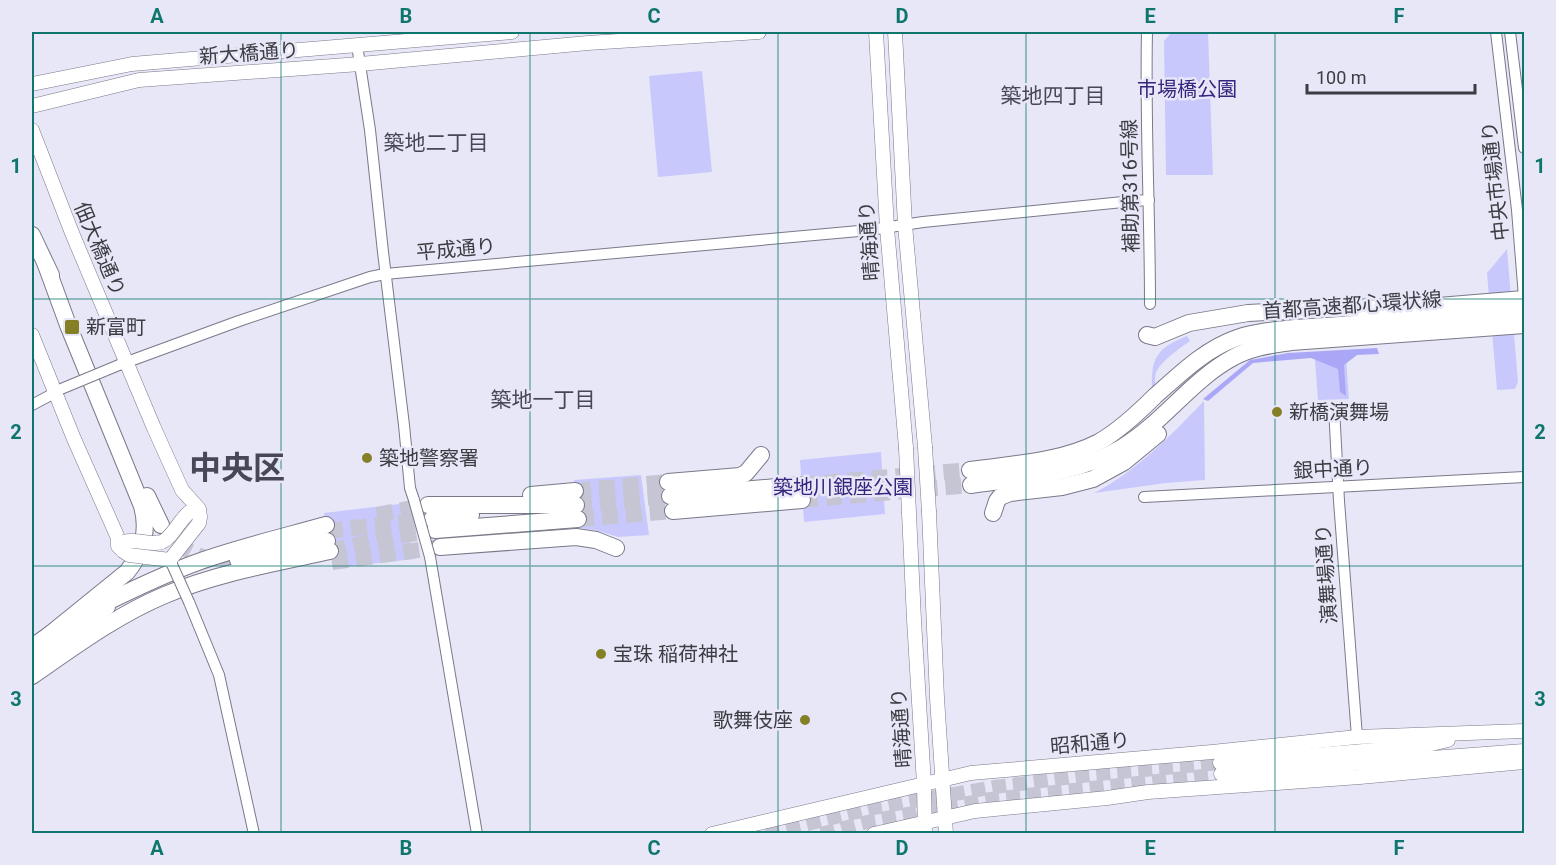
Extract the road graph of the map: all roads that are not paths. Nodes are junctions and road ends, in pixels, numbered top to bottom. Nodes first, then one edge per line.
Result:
1 (512, 32) edge
2 (759, 32) edge
3 (876, 32) edge
4 (895, 32) edge
5 (1147, 32) edge
6 (1496, 32) edge
7 (1510, 32) edge
8 (357, 45) junction
9 (360, 64) junction
10 (32, 84) edge
11 (32, 105) edge
12 (32, 130) edge
13 (1524, 148) edge
14 (1149, 200) junction
15 (905, 225) junction
16 (886, 228) junction
17 (32, 235) edge
18 (46, 265) junction
19 (386, 274) junction
20 (1524, 291) edge
21 (1524, 298) edge
22 (1150, 304) dead end
23 (1524, 313) edge
24 (1524, 325) edge
25 (32, 335) edge
26 (1147, 335) dead end
27 (123, 364) junction
28 (1211, 372) junction
29 (58, 391) junction
30 (32, 405) edge
31 (1334, 408) dead end
32 (761, 455) dead end
33 (1524, 477) edge
34 (1338, 486) junction
35 (801, 493) tunnel mouth
36 (1144, 497) dead end
37 (197, 512) junction
38 (993, 513) dead end
39 (427, 514) junction
40 (161, 536) junction
41 (329, 542) junction
42 (122, 547) junction
43 (616, 548) dead end
44 (435, 552) junction
45 (170, 560) junction
46 (232, 561) tunnel mouth
47 (133, 590) junction
48 (133, 610) junction
49 (48, 636) junction
50 (32, 647) edge
51 (32, 660) edge
52 (32, 676) edge
53 (32, 687) edge
54 (1524, 731) edge
55 (1477, 734) junction
56 (1357, 738) junction
57 (1524, 751) edge
58 (1424, 758) junction
59 (1524, 762) edge
60 (1487, 765) junction
61 (942, 779) junction
62 (924, 784) junction
63 (945, 818) junction
64 (925, 828) edge
65 (254, 834) edge
66 (477, 834) edge
67 (712, 834) edge
68 (874, 834) edge
69 (946, 834) edge

1 - 8 main road, 新大橋通り
2 - 9 main road, 新大橋通り
3 - 16 main road, 晴海通り
4 - 15 main road, 晴海通り
5 - 14 street, 補助第316号線
6 - 20 street, 中央市場通り
7 - 13 street, 中央市場通り
8 - 9 street
8 - 10 main road, 新大橋通り
9 - 11 main road, 新大橋通り
9 - 19 street
12 - 27 main road, 佃大橋通り
14 - 15 street, 平成通り
14 - 22 street, 補助第316号線
15 - 16 street, 平成通り
15 - 61 main road, 晴海通り, bridge
16 - 19 street, 平成通り
16 - 62 main road, 晴海通り, bridge
17 - 18 highway
18 - 40 highway
18 - 49 highway
19 - 27 street, 平成通り
19 - 39 street
20 - 21 street, 中央市場通り
21 - 26 highway
23 - 28 highway, 首都高速都心環状線
24 - 28 highway, 首都高速都心環状線
25 - 29 main road
27 - 29 street, 平成通り, bridge
27 - 37 main road, 佃大橋通り
28 - 38 highway
29 - 30 street, 平成通り
29 - 42 main road
31 - 34 street, 演舞場通り
32 - 35 highway
33 - 34 street, 銀中通り
34 - 36 street, 銀中通り
34 - 56 street, 演舞場通り
37 - 40 main road, bridge
37 - 45 main road, bridge
39 - 39 highway
39 - 44 street, bridge
40 - 42 main road, bridge
40 - 45 main road, bridge
41 - 46 highway
41 - 47 highway
41 - 48 highway
42 - 45 main road, bridge
43 - 44 highway
44 - 66 street
45 - 65 street, bridge
47 - 49 highway
47 - 51 highway
48 - 52 highway
48 - 53 highway
49 - 50 highway
54 - 55 main road, 昭和通り
55 - 56 main road, 昭和通り
55 - 58 main road, 昭和通り
56 - 61 main road, 昭和通り
57 - 58 main road
58 - 60 main road
59 - 60 main road
60 - 63 main road
61 - 62 main road, 昭和通り
61 - 63 main road, 晴海通り
62 - 64 main road, 晴海通り
62 - 67 main road, 昭和通り
63 - 64 main road
63 - 69 main road, 晴海通り
64 - 68 main road

